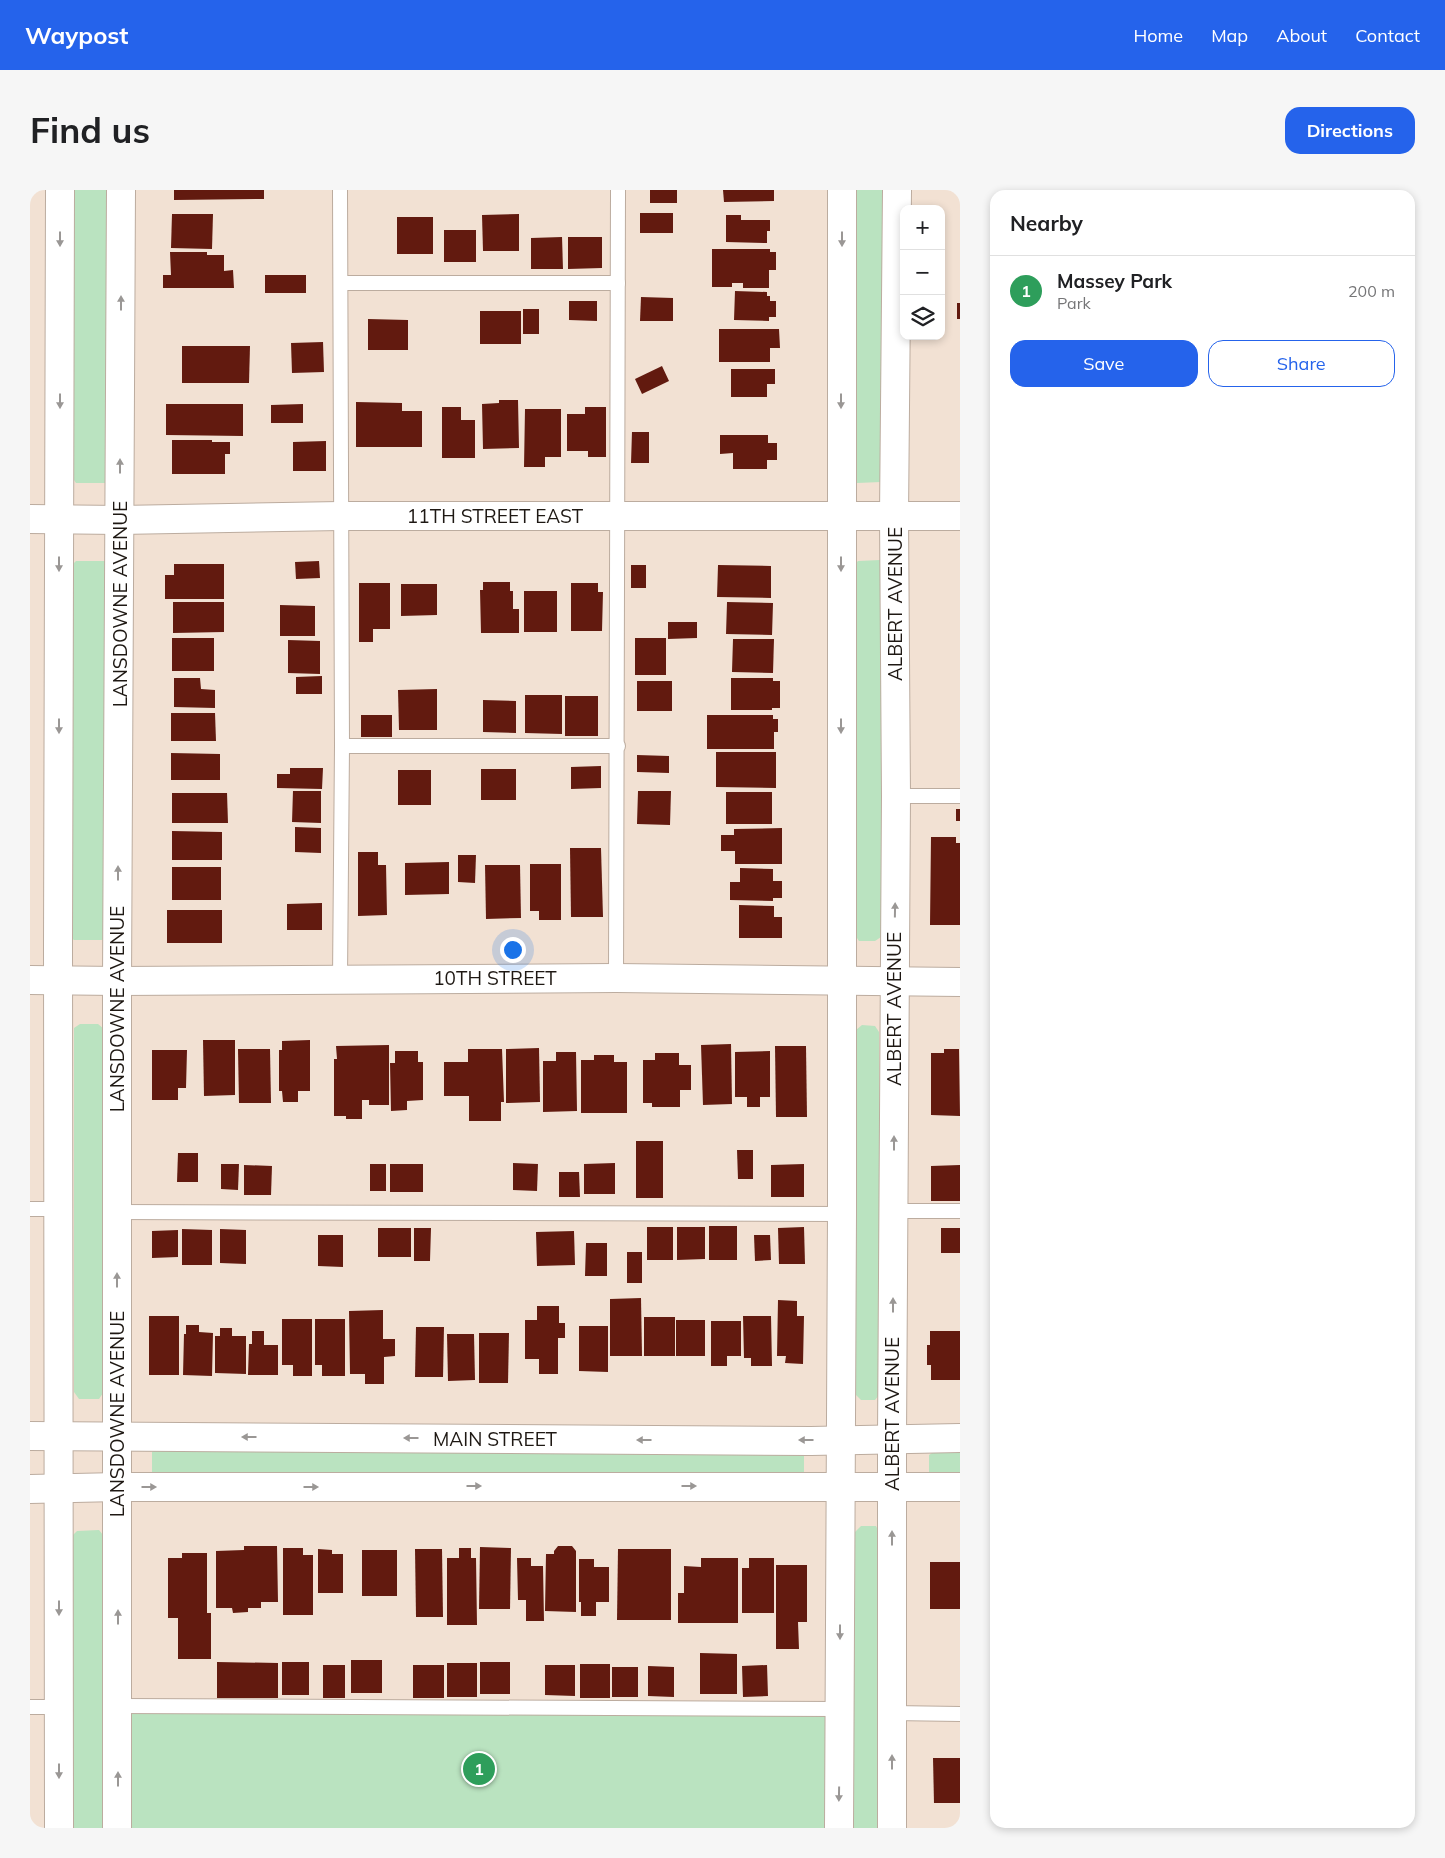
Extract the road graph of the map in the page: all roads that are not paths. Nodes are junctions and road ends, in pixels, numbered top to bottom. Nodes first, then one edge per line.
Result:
1 (60, 190) edge
2 (121, 190) edge
3 (340, 190) edge
4 (618, 190) edge
5 (842, 190) edge
6 (896, 190) edge
7 (341, 282) junction
8 (618, 283) junction
9 (617, 515) junction
10 (340, 516) junction
11 (841, 516) junction
12 (894, 516) junction
13 (960, 516) edge
14 (30, 519) edge
15 (59, 520) junction
16 (120, 520) junction
17 (342, 746) junction
18 (618, 746) junction
19 (896, 796) junction
20 (960, 796) edge
21 (616, 978) junction
22 (340, 979) junction
23 (30, 980) edge
24 (58, 980) junction
25 (842, 980) junction
26 (117, 981) junction
27 (894, 982) junction
28 (960, 982) edge
29 (30, 1210) edge
30 (59, 1210) junction
31 (893, 1211) junction
32 (960, 1211) edge
33 (117, 1212) junction
34 (842, 1214) junction
35 (30, 1436) edge
36 (58, 1436) junction
37 (118, 1437) junction
38 (892, 1438) junction
39 (960, 1438) edge
40 (841, 1440) junction
41 (841, 1486) junction
42 (892, 1486) junction
43 (118, 1487) junction
44 (960, 1487) edge
45 (30, 1489) edge
46 (59, 1489) junction
47 (118, 1706) junction
48 (30, 1707) edge
49 (59, 1707) junction
50 (840, 1709) junction
51 (892, 1713) junction
52 (960, 1714) edge
53 (58, 1828) edge
54 (117, 1828) edge
55 (839, 1828) edge
56 (892, 1828) edge

1 -> 15 street
16 -> 2 street, LANSDOWNE AVENUE
3 - 7 lane
4 - 8 lane
5 -> 11 street
6 - 12 street, ALBERT AVENUE
7 - 8 lane
7 - 10 lane
8 - 9 lane
9 - 10 street, 11TH STREET EAST
9 - 11 street, 11TH STREET EAST
9 - 18 lane
10 - 16 street, 11TH STREET EAST
10 - 17 lane
11 - 12 street, 11TH STREET EAST
11 -> 25 street
12 - 13 street, 11TH STREET EAST
12 - 19 street, ALBERT AVENUE
14 - 15 street, 11TH STREET EAST
15 - 16 street, 11TH STREET EAST
15 -> 24 street
26 -> 16 street, LANSDOWNE AVENUE
17 - 18 lane
17 - 22 lane
18 - 21 lane
19 - 20 lane
27 -> 19 street, ALBERT AVENUE
21 - 22 street, 10TH STREET
21 - 25 street, 10TH STREET
22 - 26 street, 10TH STREET
23 - 24 street, 10TH STREET
24 - 26 street, 10TH STREET
24 - 30 street
25 - 27 street, 10TH STREET
25 - 34 street
26 - 33 street, LANSDOWNE AVENUE
27 - 28 street, 10TH STREET
31 -> 27 street, ALBERT AVENUE
29 - 30 lane
30 - 36 street
31 - 32 lane
38 -> 31 street, ALBERT AVENUE
33 - 34 lane
37 -> 33 street, LANSDOWNE AVENUE
34 - 40 street
35 - 36 street, MAIN STREET
36 - 37 street, MAIN STREET
36 - 46 street
40 -> 37 street, MAIN STREET
37 - 43 street, LANSDOWNE AVENUE
38 - 39 street, MAIN STREET
38 - 40 street, MAIN STREET
38 - 42 street, ALBERT AVENUE
40 - 41 street
41 - 42 street
43 -> 41 street
41 -> 50 street
42 - 44 street
51 -> 42 street, ALBERT AVENUE
43 - 46 street
47 -> 43 street, LANSDOWNE AVENUE
45 - 46 street
46 -> 49 street
47 - 50 lane
54 -> 47 street, LANSDOWNE AVENUE
48 - 49 lane
49 -> 53 street
50 -> 55 street
51 - 52 lane
56 -> 51 street, ALBERT AVENUE

